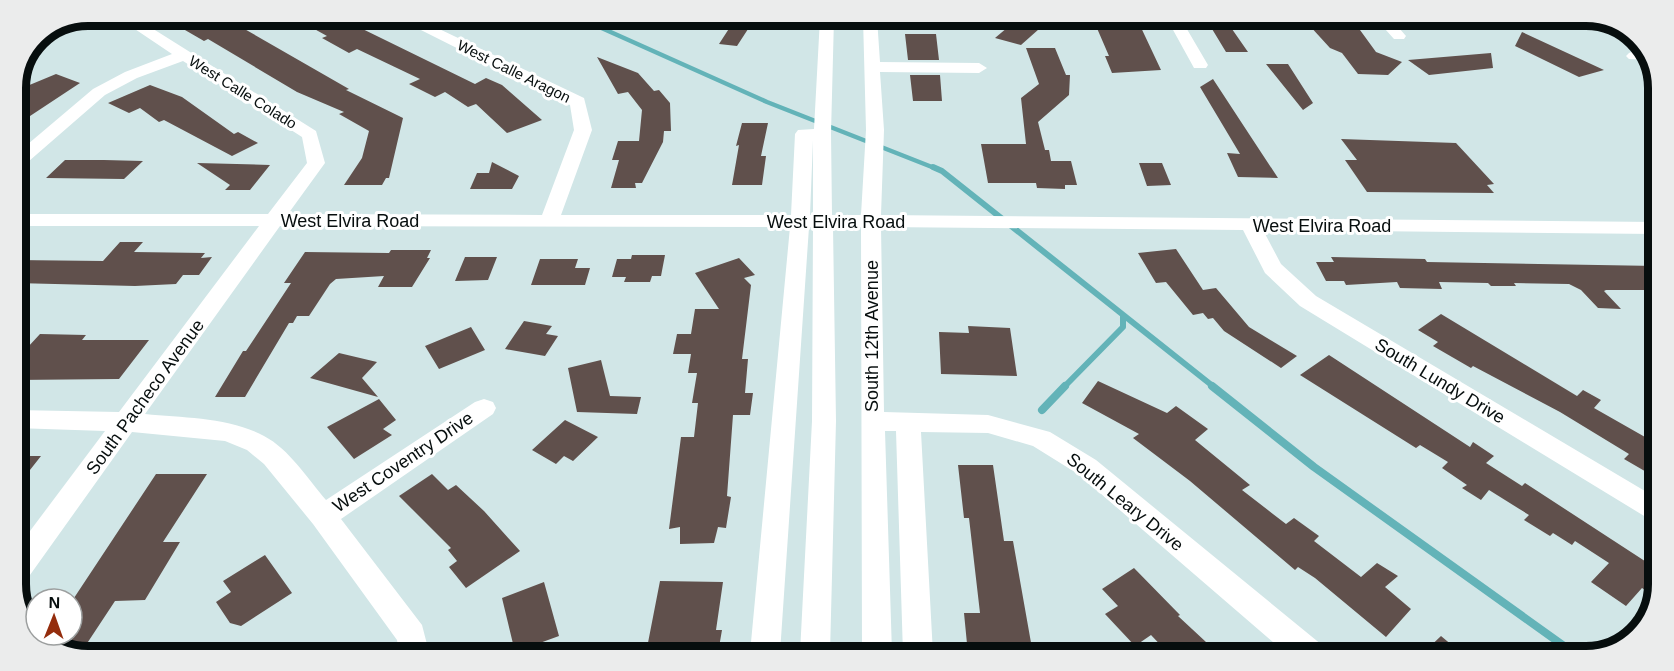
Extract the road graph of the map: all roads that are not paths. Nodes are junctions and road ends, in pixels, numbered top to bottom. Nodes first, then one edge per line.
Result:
1 (139, 26) edge
2 (421, 26) edge
3 (827, 26) edge
4 (870, 26) edge
5 (1178, 26) edge
6 (1390, 26) edge
7 (1399, 36) dead end
8 (184, 55) junction
9 (1200, 65) dead end
10 (873, 67) junction
11 (980, 68) dead end
12 (26, 155) edge
13 (26, 220) edge
14 (274, 221) junction
15 (811, 221) junction
16 (871, 221) junction
17 (549, 222) junction
18 (1251, 226) junction
19 (1648, 228) edge
20 (484, 408) dead end
21 (26, 419) edge
22 (872, 421) junction
23 (126, 422) junction
24 (908, 422) junction
25 (1648, 507) edge
26 (323, 516) junction
27 (26, 558) edge
28 (413, 646) edge
29 (766, 646) edge
30 (815, 646) edge
31 (877, 646) edge
32 (918, 646) edge
33 (1300, 646) edge

1 - 8 street, West Calle Colado
2 - 17 street, West Calle Aragon
3 - 15 street
4 - 10 street, South 12th Avenue
5 - 9 street
6 - 7 street
8 - 12 street
8 - 14 street, West Calle Colado
10 - 11 street
10 - 16 street, South 12th Avenue
13 - 14 street, West Elvira Road
14 - 17 street, West Elvira Road
14 - 23 street, South Pacheco Avenue
15 - 16 street, West Elvira Road
15 - 17 street, West Elvira Road
15 - 29 street
15 - 30 street
16 - 18 street, West Elvira Road
16 - 22 street, South 12th Avenue
18 - 19 street, West Elvira Road
18 - 25 street, South Lundy Drive
20 - 26 street, West Coventry Drive
21 - 23 street, West Coventry Drive
22 - 24 street, South Leary Drive
22 - 31 street, South 12th Avenue
23 - 26 street, West Coventry Drive
23 - 27 street, South Pacheco Avenue
24 - 32 street
24 - 33 street, South Leary Drive
26 - 28 street, West Coventry Drive

